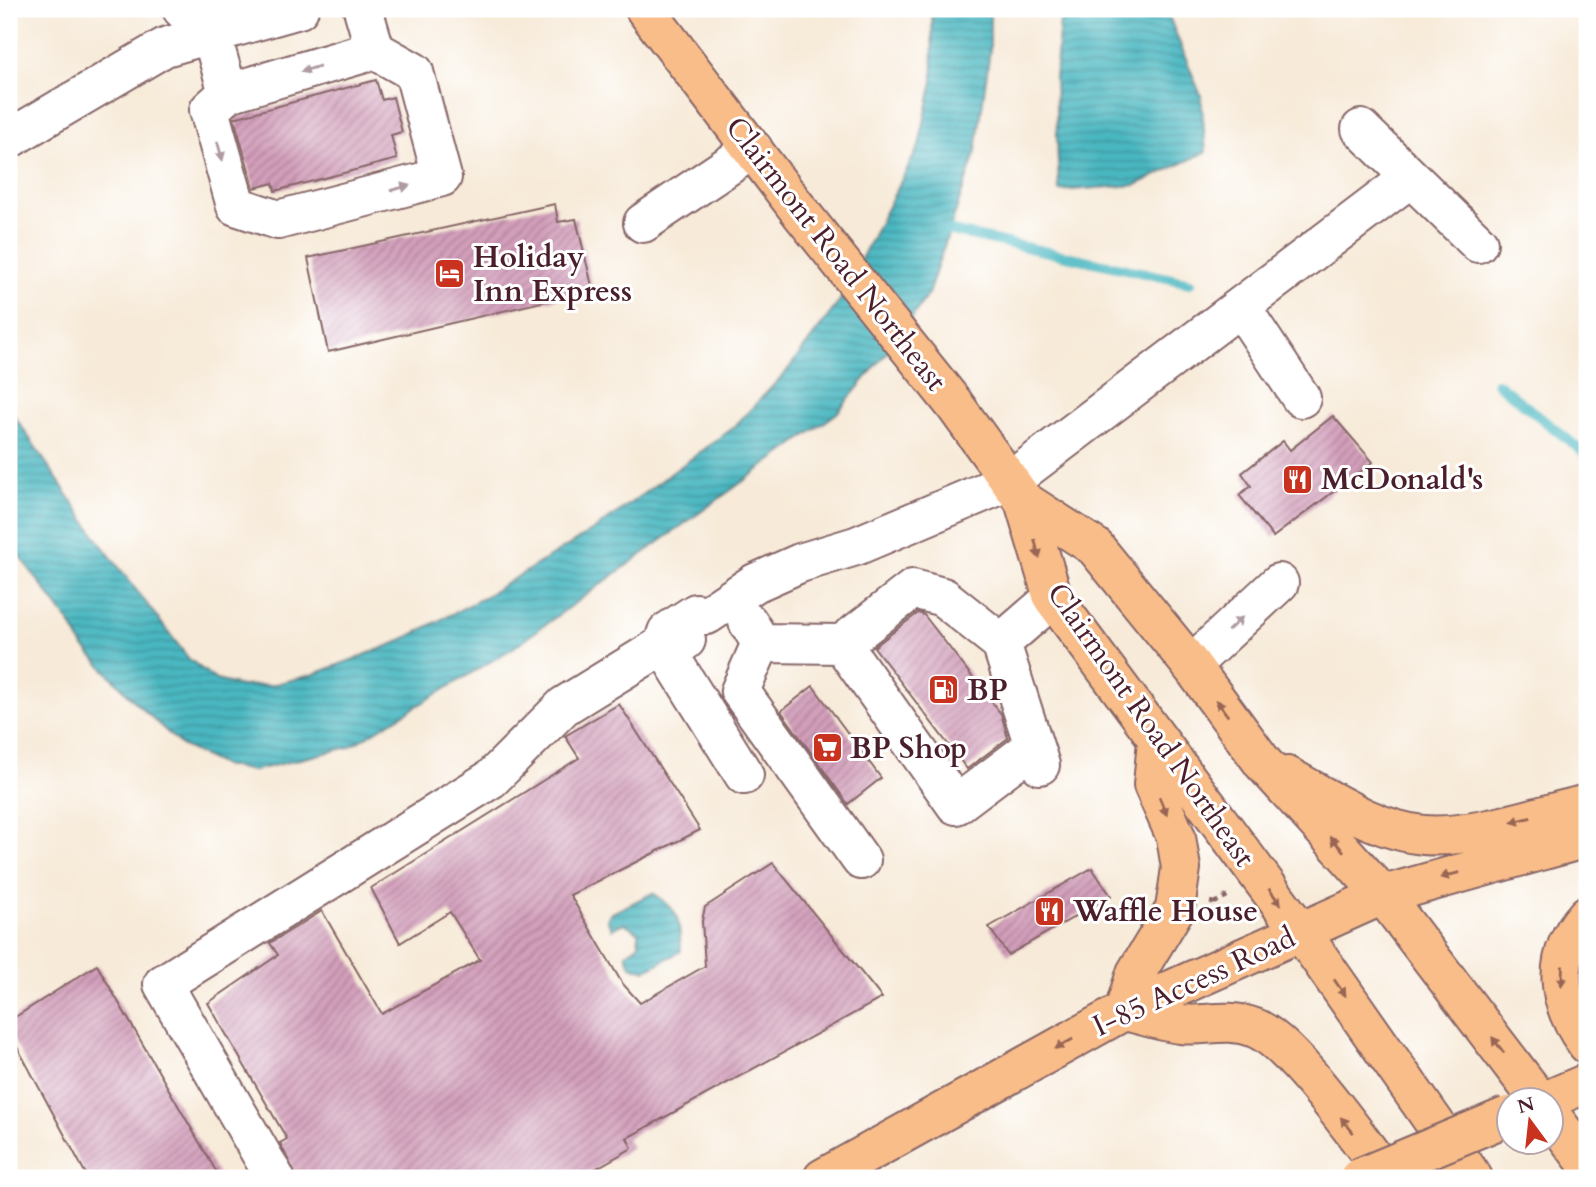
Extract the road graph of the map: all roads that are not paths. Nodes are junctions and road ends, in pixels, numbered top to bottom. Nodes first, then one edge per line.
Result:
1 (182, 9) edge
2 (299, 9) edge
3 (363, 9) edge
4 (645, 9) edge
5 (211, 33) junction
6 (375, 50) junction
7 (228, 93) junction
8 (1361, 129) dead end
9 (9, 139) edge
10 (752, 149) junction
11 (1410, 178) junction
12 (643, 223) dead end
13 (1478, 243) dead end
14 (1241, 307) junction
15 (1301, 398) dead end
16 (1017, 491) junction
17 (1279, 583) dead end
18 (1052, 598) junction
19 (720, 606) junction
20 (761, 643) junction
21 (1001, 643) junction
22 (842, 644) junction
23 (663, 645) junction
24 (1191, 665) junction
25 (1157, 740) junction
26 (1263, 763) junction
27 (744, 775) dead end
28 (1587, 804) edge
29 (1587, 838) edge
30 (861, 860) dead end
31 (1383, 895) junction
32 (1587, 915) edge
33 (1301, 932) junction
34 (1124, 1011) junction
35 (1587, 1044) edge
36 (1587, 1083) edge
37 (1528, 1086) edge
38 (1564, 1093) edge
39 (1494, 1122) edge
40 (1564, 1133) edge
41 (1587, 1163) edge
42 (284, 1177) edge
43 (822, 1178) edge
44 (1359, 1178) edge
45 (1390, 1178) edge
46 (1473, 1178) edge

1 - 5 street
2 - 5 street
3 - 6 street
4 - 10 main road, Clairmont Road Northeast
5 - 7 street
5 - 9 street
6 -> 7 street
7 -> 6 street
8 - 11 street
10 - 12 street
10 - 16 main road, Clairmont Road Northeast
11 - 13 street
11 - 14 street
14 - 15 street
14 - 16 street
16 -> 18 main road, Clairmont Road Northeast
16 - 19 street
16 - 24 main road, Clairmont Road Northeast
24 -> 17 street
18 - 21 street
18 - 25 main road, Clairmont Road Northeast
19 - 20 street
19 - 23 street
20 - 22 street
20 - 30 street
21 - 22 street
21 - 22 street
23 - 27 street
23 - 42 street
26 -> 24 main road, Clairmont Road Northeast
25 -> 33 main road, Clairmont Road Northeast
25 -> 34 main road
28 -> 26 main road
31 -> 26 main road, Clairmont Road Northeast
29 -> 31 main road, I-85 Access Road
31 - 33 main road, I-85 Access Road
37 -> 31 main road, Clairmont Road Northeast
32 -> 35 main road
33 - 34 main road, I-85 Access Road
33 -> 46 main road, Clairmont Road Northeast
34 -> 43 main road, I-85 Access Road
45 -> 34 main road
36 - 38 main road
39 - 44 main road, bridge
40 - 41 main road

